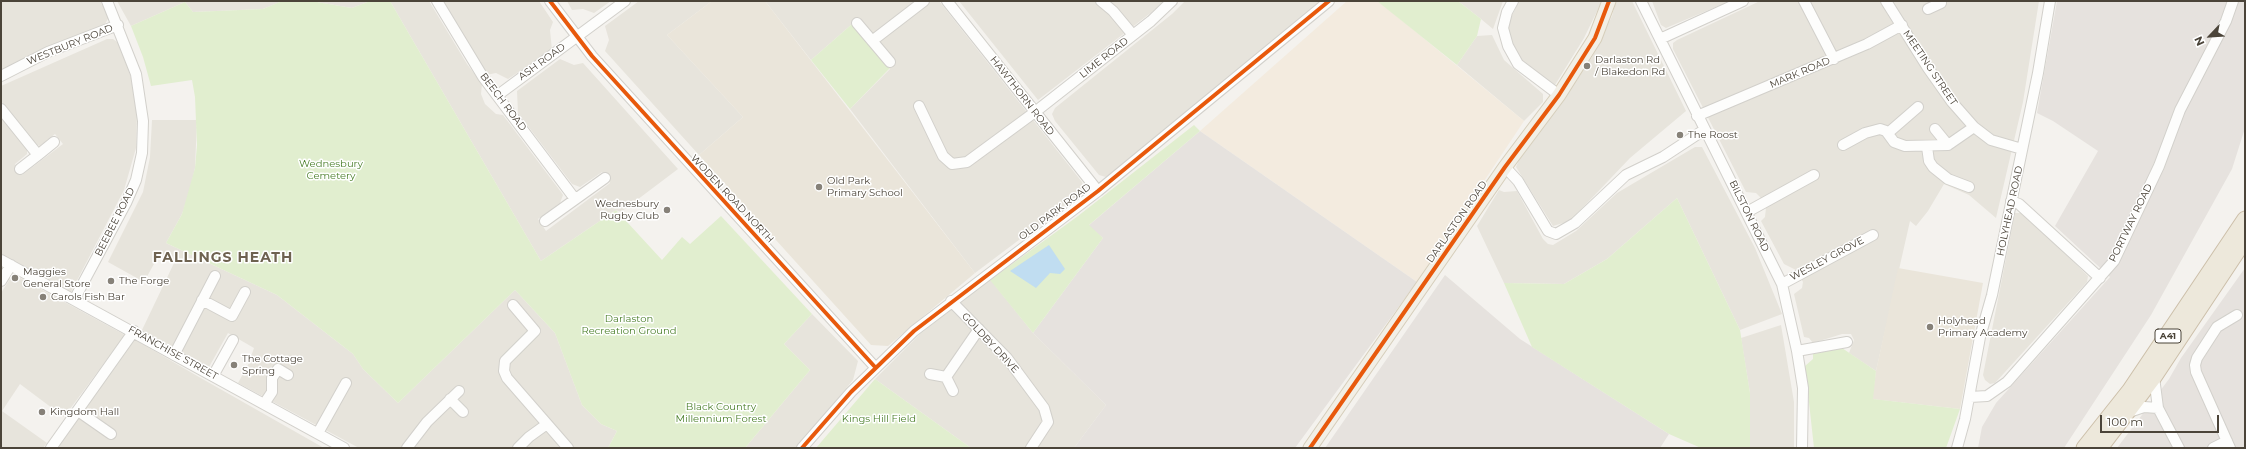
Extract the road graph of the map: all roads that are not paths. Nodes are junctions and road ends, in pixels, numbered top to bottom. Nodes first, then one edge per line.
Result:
1 (107, 1) edge
2 (437, 1) edge
3 (550, 1) edge
4 (625, 1) edge
5 (924, 1) edge
6 (948, 1) edge
7 (1172, 1) edge
8 (1329, 1) edge
9 (1513, 1) edge
10 (1609, 1) edge
11 (1641, 1) edge
12 (1743, 1) edge
13 (1804, 1) edge
14 (1886, 1) edge
15 (2050, 1) edge
16 (2233, 1) edge
17 (1104, 2) edge
18 (1942, 2) edge
19 (1928, 9) dead end
20 (857, 23) dead end
21 (118, 25) junction
22 (1902, 25) junction
23 (1133, 35) junction
24 (577, 37) junction
25 (1660, 39) junction
26 (872, 41) junction
27 (1834, 59) junction
28 (890, 62) dead end
29 (1, 76) edge
30 (498, 95) junction
31 (1559, 95) junction
32 (919, 106) dead end
33 (1918, 107) dead end
34 (1, 109) edge
35 (1035, 112) junction
36 (1697, 116) junction
37 (1974, 127) junction
38 (1935, 129) dead end
39 (1704, 130) junction
40 (1888, 133) junction
41 (54, 142) dead end
42 (1843, 145) dead end
43 (1948, 146) junction
44 (1927, 147) junction
45 (2022, 149) junction
46 (38, 155) junction
47 (1505, 167) junction
48 (20, 169) dead end
49 (1814, 175) dead end
50 (605, 178) dead end
51 (1969, 187) dead end
52 (1098, 191) junction
53 (576, 200) junction
54 (2011, 201) junction
55 (1747, 212) junction
56 (2245, 219) edge
57 (545, 221) dead end
58 (1873, 235) dead end
59 (2245, 240) edge
60 (1, 260) edge
61 (11, 265) junction
62 (215, 276) dead end
63 (2100, 278) junction
64 (1, 280) edge
65 (1782, 284) junction
66 (246, 292) dead end
67 (74, 300) junction
68 (202, 300) junction
69 (951, 301) junction
70 (513, 305) dead end
71 (2237, 314) dead end
72 (979, 329) junction
73 (134, 331) junction
74 (233, 340) dead end
75 (1847, 342) dead end
76 (1797, 351) junction
77 (174, 355) junction
78 (875, 367) junction
79 (930, 374) dead end
80 (288, 375) dead end
81 (213, 376) junction
82 (946, 377) junction
83 (2154, 377) junction
84 (346, 383) dead end
85 (459, 390) dead end
86 (953, 391) dead end
87 (1970, 397) junction
88 (450, 399) junction
89 (264, 404) junction
90 (2158, 408) junction
91 (78, 411) junction
92 (463, 412) dead end
93 (2129, 412) junction
94 (1965, 420) junction
95 (547, 424) junction
96 (318, 433) junction
97 (111, 434) dead end
98 (2229, 445) edge
99 (52, 448) edge
100 (344, 448) edge
101 (407, 448) edge
102 (518, 448) edge
103 (568, 448) edge
104 (802, 448) edge
105 (1031, 448) edge
106 (1310, 448) edge
107 (1802, 448) edge
108 (1956, 448) edge
109 (1962, 448) edge
110 (2084, 448) edge
111 (2100, 448) edge
112 (2179, 448) edge
113 (2213, 448) edge

1 - 21 street, BEEBEE ROAD
2 - 30 street, BEECH ROAD
3 - 24 street, WODEN ROAD NORTH
4 - 24 street, ASH ROAD
5 - 26 street
6 - 35 street, HAWTHORN ROAD
7 - 23 street, LIME ROAD
8 - 52 street, OLD PARK ROAD
9 - 31 street
10 - 31 main road, DARLASTON ROAD
11 - 25 street, BILSTON ROAD
12 - 25 street
13 - 27 street
14 - 22 street, MEETING STREET
15 - 45 street, HOLYHEAD ROAD
16 - 63 street, PORTWAY ROAD
17 - 23 street
18 - 19 street
20 - 26 street
21 - 29 street, WESTBURY ROAD
21 - 67 street, BEEBEE ROAD
22 - 27 street, MARK ROAD
22 - 37 street, MEETING STREET
23 - 35 street, LIME ROAD
24 - 30 street, ASH ROAD
24 - 78 street, WODEN ROAD NORTH
25 - 36 street, BILSTON ROAD
26 - 28 street
27 - 36 street, MARK ROAD
30 - 53 street, BEECH ROAD
31 - 47 main road, DARLASTON ROAD
32 - 35 street, LIME ROAD
33 - 40 street
34 - 46 street
35 - 52 street, HAWTHORN ROAD
36 - 39 street, BILSTON ROAD
37 - 43 street
37 - 45 street, MEETING STREET
38 - 43 street
39 - 47 street
39 - 55 street, BILSTON ROAD
40 - 42 street
40 - 44 street
41 - 46 street
43 - 44 street
44 - 51 street
45 - 54 street, HOLYHEAD ROAD
46 - 48 street
47 - 106 main road, DARLASTON ROAD
49 - 55 street
50 - 53 street
52 - 69 street, OLD PARK ROAD
53 - 57 street
54 - 63 street
54 - 87 street, HOLYHEAD ROAD
55 - 65 street, BILSTON ROAD
56 - 110 highway, A41
58 - 65 street, WESLEY GROVE
59 - 83 highway, A41
60 - 61 street, FRANCHISE STREET
61 - 64 street
61 - 67 street, FRANCHISE STREET
62 - 68 street
63 - 87 street, PORTWAY ROAD
65 - 76 street, BILSTON ROAD
66 - 68 street
67 - 73 street, FRANCHISE STREET
68 - 77 street
69 - 72 street, GOLDBY DRIVE
69 - 78 street, OLD PARK ROAD
70 - 95 street
71 - 98 street
72 - 82 street
72 - 105 street, GOLDBY DRIVE
73 - 77 street, FRANCHISE STREET
73 - 91 street
74 - 81 street
75 - 76 street
76 - 107 street, BILSTON ROAD
77 - 81 street, FRANCHISE STREET
78 - 104 street, OLD PARK ROAD
79 - 82 street
80 - 89 street
81 - 89 street, FRANCHISE STREET
82 - 86 street
83 - 90 street
83 - 93 highway, A41
84 - 96 street
85 - 88 street
87 - 94 street, HOLYHEAD ROAD
88 - 92 street
88 - 101 street
89 - 96 street, FRANCHISE STREET
90 - 93 street
90 - 112 street
91 - 97 street
91 - 99 street
93 - 111 highway, A41
94 - 108 street, HOLYHEAD ROAD
94 - 109 street, HOLYHEAD ROAD
95 - 102 street
95 - 103 street
96 - 100 street, FRANCHISE STREET
98 - 113 street

